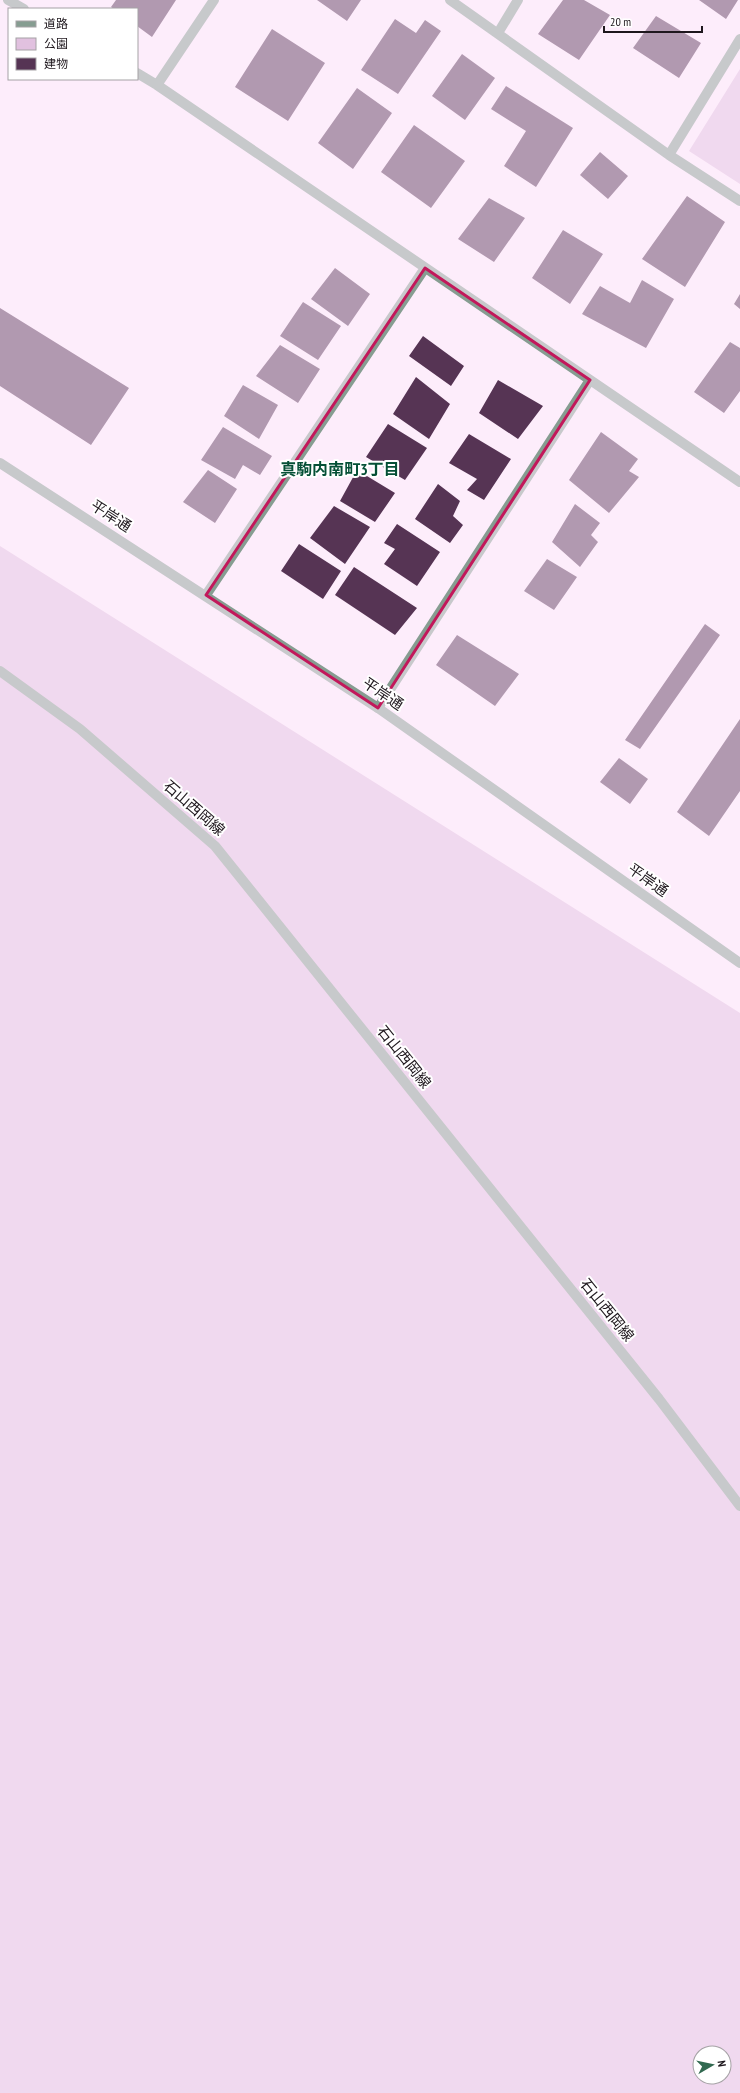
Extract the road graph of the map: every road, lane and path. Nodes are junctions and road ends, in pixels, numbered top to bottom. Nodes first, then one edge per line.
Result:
1 (8, 0) edge
2 (214, 0) edge
3 (450, 0) edge
4 (518, 0) edge
5 (22, 8) edge
6 (498, 33) junction
7 (740, 39) edge
8 (138, 74) edge
9 (157, 85) junction
10 (669, 155) junction
11 (740, 201) edge
12 (425, 268) junction
13 (590, 380) junction
14 (0, 463) edge
15 (740, 482) edge
16 (206, 595) junction
17 (0, 671) edge
18 (378, 708) junction
19 (740, 963) edge
20 (740, 1506) edge

1 - 5 street
2 - 9 street
3 - 6 street
4 - 6 street
6 - 10 street
7 - 10 street
8 - 9 street
9 - 12 street
10 - 11 street
12 - 13 street
12 - 16 street
13 - 15 street
13 - 18 street
14 - 16 street, 平岸通
16 - 18 street, 平岸通
17 - 20 street, 石山西岡線
18 - 19 street, 平岸通

